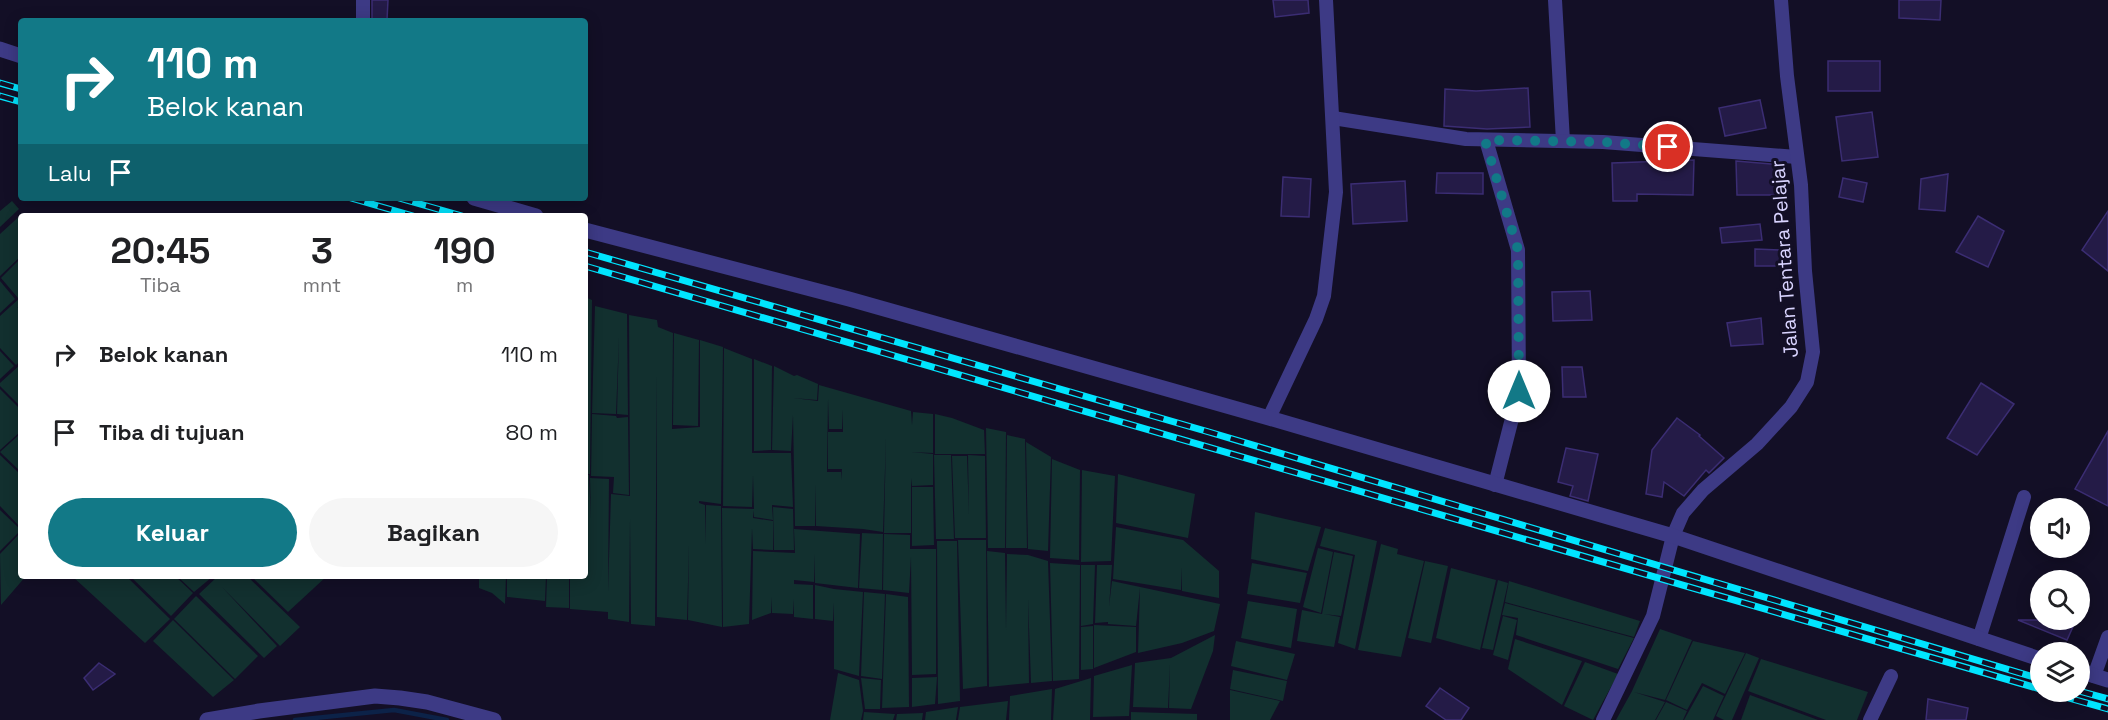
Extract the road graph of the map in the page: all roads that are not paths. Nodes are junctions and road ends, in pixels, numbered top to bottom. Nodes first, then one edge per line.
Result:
1 (363, 0) edge
2 (1326, 0) edge
3 (1554, 0) edge
4 (1781, 0) edge
5 (363, 18) edge
6 (0, 49) edge
7 (18, 55) edge
8 (1333, 118) junction
9 (1485, 140) junction
10 (1563, 141) junction
11 (1797, 157) junction
12 (484, 201) edge
13 (526, 213) edge
14 (588, 231) edge
15 (1269, 418) junction
16 (1495, 485) junction
17 (2024, 497) dead end
18 (1673, 536) junction
19 (2108, 637) edge
20 (1979, 639) junction
21 (2030, 656) edge
22 (1891, 676) dead end
23 (2094, 676) edge
24 (207, 720) edge
25 (494, 720) edge
26 (1603, 720) edge
27 (1869, 720) edge

1 - 5 street
2 - 8 street
3 - 10 street
4 - 11 street, Jalan Tentara Pelajar
6 - 7 street
8 - 9 street
8 - 15 street
9 - 10 street
9 - 16 street
10 - 11 street
11 - 18 street, Jalan Tentara Pelajar
12 - 13 street
14 - 15 street
15 - 16 street
16 - 18 street
17 - 20 street
18 - 20 street
18 - 26 street, Jalan Tentara Pelajar
19 - 23 street
20 - 21 street
22 - 27 street
24 - 25 street

